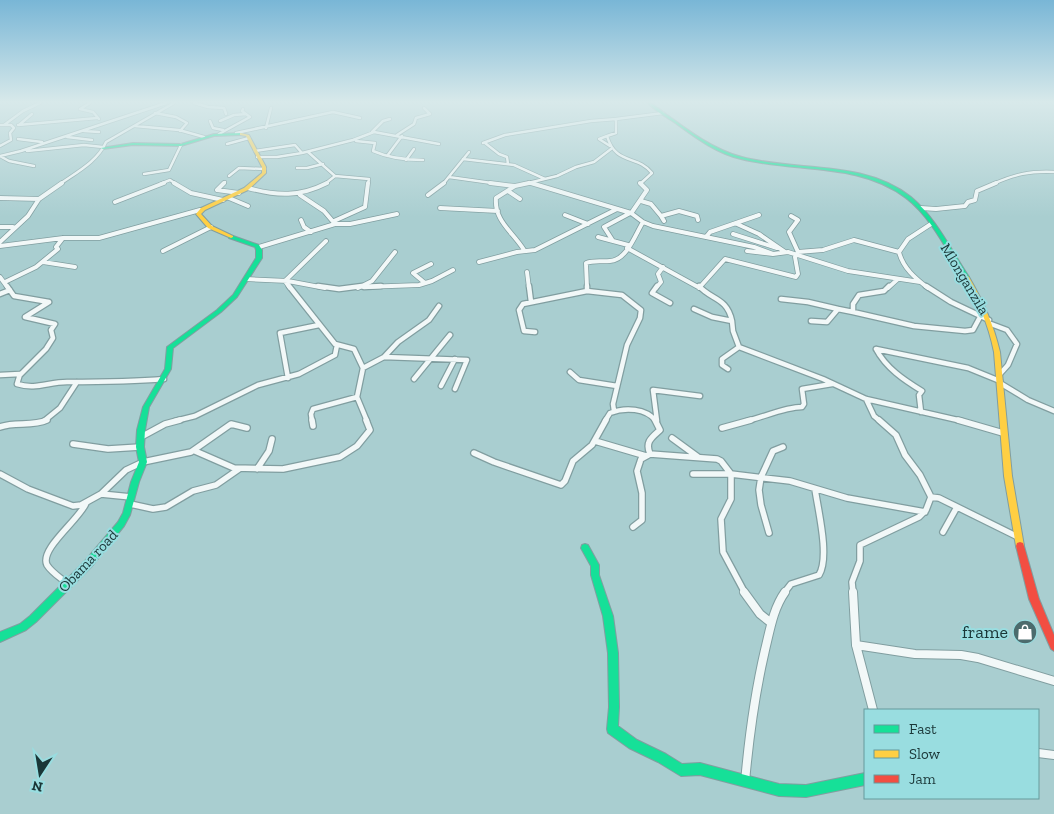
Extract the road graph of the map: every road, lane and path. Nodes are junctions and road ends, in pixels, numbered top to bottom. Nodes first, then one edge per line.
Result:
1 (31, 141) edge
2 (50, 141) edge
3 (108, 141) edge
4 (194, 141) edge
5 (239, 141) edge
6 (251, 141) edge
7 (349, 141) edge
8 (361, 141) edge
9 (398, 141) edge
10 (425, 141) edge
11 (490, 141) edge
12 (600, 141) edge
13 (609, 141) edge
14 (702, 141) edge
15 (45, 143) junction
16 (227, 144) dead end
17 (439, 144) dead end
18 (182, 146) junction
19 (103, 147) junction
20 (611, 148) junction
21 (414, 149) dead end
22 (21, 151) junction
23 (308, 152) junction
24 (469, 152) dead end
25 (302, 153) junction
26 (256, 154) junction
27 (0, 156) edge
28 (387, 156) junction
29 (462, 159) junction
30 (406, 160) junction
31 (423, 160) dead end
32 (323, 164) junction
33 (508, 164) junction
34 (34, 166) dead end
35 (297, 168) dead end
36 (265, 169) junction
37 (1054, 172) edge
38 (144, 174) dead end
39 (228, 176) dead end
40 (335, 176) junction
41 (449, 177) junction
42 (546, 179) junction
43 (225, 182) dead end
44 (529, 182) junction
45 (516, 186) junction
46 (248, 188) junction
47 (508, 191) junction
48 (240, 193) junction
49 (300, 195) junction
50 (428, 196) dead end
51 (0, 198) edge
52 (39, 199) junction
53 (226, 199) junction
54 (520, 199) dead end
55 (641, 201) junction
56 (115, 202) dead end
57 (248, 206) dead end
58 (440, 208) dead end
59 (921, 208) junction
60 (618, 209) junction
61 (200, 210) junction
62 (498, 212) junction
63 (630, 213) junction
64 (397, 214) dead end
65 (565, 215) dead end
66 (759, 215) dead end
67 (661, 216) junction
68 (791, 216) dead end
69 (301, 220) dead end
70 (698, 220) dead end
71 (664, 221) dead end
72 (334, 222) junction
73 (642, 222) junction
74 (588, 224) junction
75 (737, 224) junction
76 (931, 224) junction
77 (13, 227) junction
78 (211, 227) junction
79 (0, 228) edge
80 (312, 232) junction
81 (733, 234) dead end
82 (5, 236) junction
83 (598, 237) dead end
84 (706, 237) junction
85 (63, 238) junction
86 (326, 241) dead end
87 (613, 241) junction
88 (0, 242) edge
89 (0, 246) edge
90 (259, 247) junction
91 (628, 247) junction
92 (780, 249) junction
93 (524, 250) junction
94 (163, 251) dead end
95 (747, 251) dead end
96 (395, 252) dead end
97 (785, 252) junction
98 (899, 252) junction
99 (774, 254) junction
100 (798, 254) junction
101 (43, 262) junction
102 (479, 262) dead end
103 (431, 264) dead end
104 (75, 267) dead end
105 (662, 267) junction
106 (453, 270) dead end
107 (528, 272) dead end
108 (0, 277) edge
109 (246, 279) junction
110 (898, 279) junction
111 (285, 281) junction
112 (5, 282) junction
113 (920, 282) junction
114 (425, 283) junction
115 (361, 287) junction
116 (698, 287) junction
117 (10, 290) junction
118 (587, 291) junction
119 (0, 294) edge
120 (780, 299) dead end
121 (531, 302) junction
122 (670, 303) dead end
123 (439, 306) dead end
124 (694, 309) dead end
125 (838, 309) junction
126 (854, 312) junction
127 (980, 317) junction
128 (732, 321) junction
129 (811, 321) dead end
130 (990, 322) junction
131 (319, 325) junction
132 (535, 332) dead end
133 (450, 335) dead end
134 (337, 345) junction
135 (739, 347) junction
136 (384, 357) junction
137 (455, 359) junction
138 (431, 360) junction
139 (363, 368) junction
140 (728, 369) dead end
141 (570, 372) dead end
142 (0, 374) edge
143 (20, 375) junction
144 (288, 378) junction
145 (164, 379) junction
146 (414, 379) dead end
147 (999, 380) junction
148 (77, 382) junction
149 (832, 384) junction
150 (441, 386) dead end
151 (617, 386) junction
152 (456, 389) dead end
153 (700, 396) dead end
154 (357, 397) junction
155 (866, 399) junction
156 (614, 411) junction
157 (1054, 411) edge
158 (921, 412) junction
159 (657, 421) junction
160 (313, 426) dead end
161 (0, 427) edge
162 (247, 428) dead end
163 (722, 428) dead end
164 (1004, 433) junction
165 (141, 437) junction
166 (672, 438) dead end
167 (272, 439) dead end
168 (595, 441) junction
169 (73, 444) dead end
170 (140, 447) junction
171 (783, 447) dead end
172 (195, 451) junction
173 (474, 454) dead end
174 (648, 455) junction
175 (699, 458) junction
176 (143, 462) junction
177 (239, 469) junction
178 (257, 469) junction
179 (0, 474) edge
180 (693, 474) dead end
181 (731, 474) junction
182 (761, 478) junction
183 (815, 490) junction
184 (101, 494) junction
185 (931, 497) junction
186 (131, 501) junction
187 (86, 503) junction
188 (957, 507) junction
189 (925, 512) junction
190 (632, 527) dead end
191 (943, 532) dead end
192 (769, 533) dead end
193 (1019, 537) junction
194 (585, 548) dead end
195 (68, 584) junction
196 (770, 622) junction
197 (0, 637) edge
198 (856, 645) junction
199 (1054, 646) edge
200 (1054, 681) edge
201 (873, 709) edge
202 (1039, 753) edge
203 (1054, 755) edge
204 (864, 779) edge
205 (745, 782) junction

1 - 15 street
2 - 15 street
3 - 19 street
4 - 18 street
5 - 16 street
6 - 26 street
7 - 23 street
8 - 28 street
9 - 28 street
10 - 17 street
11 - 33 street
12 - 20 street
13 - 20 street
14 - 59 street, Mlonganzila
15 - 22 street
18 - 19 street
18 - 38 street
19 - 22 street
19 - 52 street
20 - 42 street
20 - 55 street
21 - 30 street
22 - 27 street
23 - 25 street
23 - 32 street
24 - 29 street
25 - 26 street
25 - 26 street
26 - 36 street
27 - 34 street
28 - 30 street
29 - 33 street
29 - 41 street
30 - 31 street
32 - 35 street
32 - 40 street
33 - 42 street
36 - 39 street
36 - 46 street
37 - 59 street
40 - 49 street
40 - 72 street
41 - 45 street
41 - 50 street
42 - 44 street
43 - 48 street
44 - 45 street
44 - 60 street
45 - 47 street
46 - 48 street
46 - 49 street
47 - 54 street
47 - 62 street
48 - 53 street
49 - 72 street
51 - 52 street
52 - 77 street
53 - 56 street
53 - 57 street
53 - 61 street
55 - 63 street
55 - 67 street
58 - 62 street
59 - 76 street, Mlonganzila
60 - 63 street
60 - 74 street
61 - 78 street
61 - 85 street
62 - 93 street
63 - 73 street
63 - 87 street
64 - 72 street
65 - 74 street
66 - 75 street
67 - 70 street
67 - 71 street
68 - 100 street
69 - 80 street
72 - 80 street
73 - 84 street
73 - 91 street
74 - 93 street
75 - 84 street
75 - 92 street
76 - 98 street
76 - 130 street, Mlonganzila
77 - 79 street
77 - 82 street
78 - 90 street
78 - 94 street
79 - 82 street
80 - 90 street
81 - 92 street
82 - 88 street
83 - 87 street
84 - 99 street
85 - 89 street
85 - 101 street
86 - 111 street
87 - 91 street
90 - 109 street
91 - 105 street
91 - 118 street
92 - 97 street
93 - 102 street
95 - 99 street
96 - 115 street
97 - 99 street
97 - 100 street
98 - 100 street
98 - 113 street
100 - 110 street
100 - 116 street
101 - 104 street
101 - 112 street
103 - 114 street
105 - 116 street
105 - 122 street
106 - 114 street
107 - 121 street
108 - 112 street
109 - 111 street
109 - 145 street
110 - 113 street
110 - 126 street
111 - 115 street
111 - 131 street
112 - 117 street
113 - 127 street
114 - 115 street
116 - 128 street
117 - 119 street
117 - 143 street
118 - 121 street
118 - 151 street
120 - 125 street
121 - 132 street
123 - 136 street
124 - 128 street
125 - 126 street
125 - 129 street
126 - 127 street
127 - 130 street
128 - 135 street
130 - 147 street, Mlonganzila
130 - 147 street
131 - 134 street
131 - 144 street
133 - 138 street
134 - 139 street
134 - 144 street
135 - 140 street
135 - 149 street
136 - 138 street
136 - 139 street
137 - 138 street
137 - 150 street
137 - 152 street
138 - 146 street
139 - 154 street
141 - 151 street
142 - 143 street
143 - 148 street
144 - 165 street
145 - 148 street
145 - 165 street
147 - 157 street
147 - 158 street
147 - 164 street, Mlonganzila
148 - 161 street
149 - 155 street
149 - 163 street
151 - 156 street
153 - 159 street
154 - 160 street
154 - 178 street
155 - 158 street
155 - 185 street
156 - 159 street
156 - 168 street
158 - 164 street
159 - 174 street
162 - 172 street
164 - 193 street, Mlonganzila
165 - 170 street
166 - 175 street
167 - 178 street
168 - 173 street
168 - 174 street
169 - 170 street
170 - 176 street
171 - 182 street
172 - 176 street
172 - 177 street
174 - 175 street
174 - 190 street
175 - 181 street
176 - 184 street
176 - 186 street, Obama road
177 - 178 street
177 - 186 street
179 - 187 street
180 - 181 street
181 - 182 street
181 - 196 street
182 - 183 street
182 - 192 street
183 - 189 street
183 - 196 street
184 - 186 street
184 - 187 street
185 - 188 street
185 - 189 street
186 - 195 street, Obama road
187 - 195 street
188 - 191 street
188 - 193 street
189 - 198 street
193 - 199 street, Mlonganzila
194 - 205 street
195 - 197 street, Obama road
196 - 205 street
198 - 200 street
198 - 201 street
202 - 203 street
204 - 205 street

